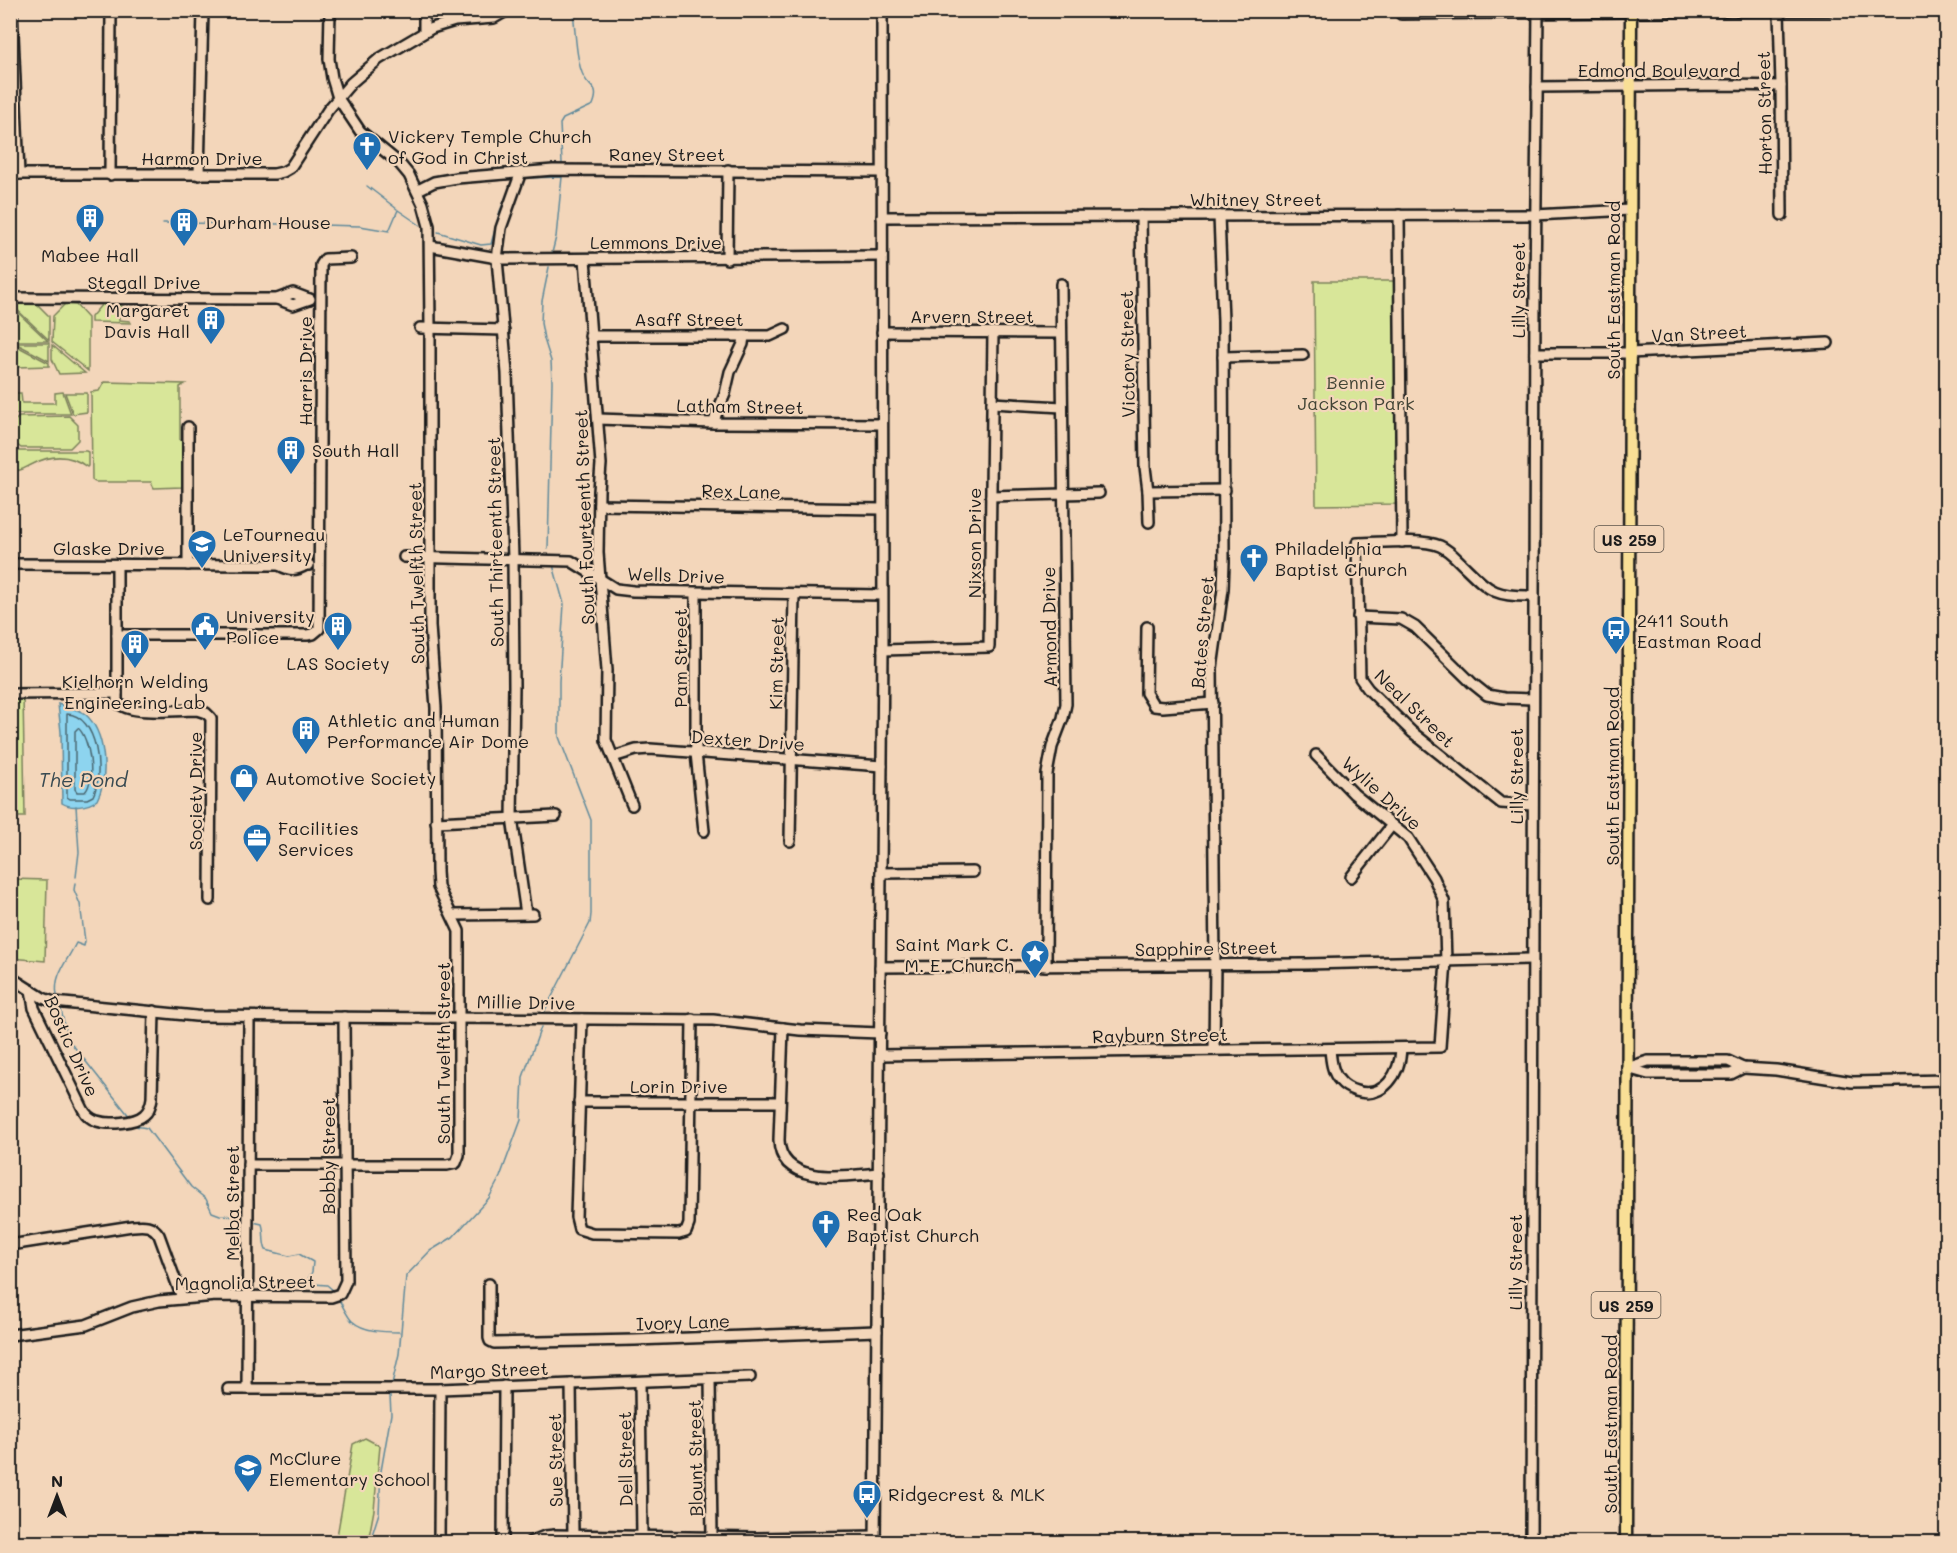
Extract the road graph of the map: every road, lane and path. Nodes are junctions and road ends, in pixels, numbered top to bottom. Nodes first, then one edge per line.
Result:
1 (12, 10) edge
2 (111, 10) edge
3 (203, 10) edge
4 (330, 10) edge
5 (424, 10) edge
6 (508, 10) edge
7 (882, 10) edge
8 (1829, 10) edge
9 (1703, 11) edge
10 (1779, 11) edge
11 (1800, 11) edge
12 (1538, 12) edge
13 (1630, 12) edge
14 (1401, 14) dead end
15 (424, 32) junction
16 (11, 39) edge
17 (1538, 87) junction
18 (1631, 87) junction
19 (1781, 87) junction
20 (338, 98) junction
21 (728, 170) junction
22 (521, 172) junction
23 (882, 172) junction
24 (15, 174) edge
25 (110, 175) junction
26 (199, 175) junction
27 (417, 190) junction
28 (1630, 210) junction
29 (1399, 215) junction
30 (1535, 215) junction
31 (1782, 215) dead end
32 (1141, 216) junction
33 (1219, 216) junction
34 (882, 218) junction
35 (430, 246) junction
36 (882, 256) junction
37 (351, 258) dead end
38 (497, 259) junction
39 (585, 259) junction
40 (727, 259) junction
41 (1061, 284) dead end
42 (10, 298) edge
43 (321, 299) junction
44 (420, 328) dead end
45 (430, 328) junction
46 (785, 329) dead end
47 (504, 330) junction
48 (882, 332) junction
49 (993, 332) junction
50 (1061, 333) junction
51 (590, 336) junction
52 (744, 336) junction
53 (1828, 343) dead end
54 (1535, 353) junction
55 (1630, 353) junction
56 (1303, 355) dead end
57 (1223, 357) junction
58 (992, 403) junction
59 (1062, 407) junction
60 (598, 419) junction
61 (714, 423) junction
62 (882, 424) junction
63 (188, 427) dead end
64 (1149, 490) junction
65 (1225, 490) junction
66 (1099, 493) dead end
67 (991, 495) junction
68 (1064, 495) junction
69 (599, 505) junction
70 (882, 509) junction
71 (1149, 522) dead end
72 (1402, 542) junction
73 (1459, 546) dead end
74 (1452, 554) junction
75 (404, 557) dead end
76 (430, 557) junction
77 (513, 558) junction
78 (10, 564) edge
79 (117, 565) junction
80 (188, 565) junction
81 (320, 565) junction
82 (601, 581) junction
83 (696, 593) junction
84 (795, 594) junction
85 (882, 595) junction
86 (1534, 596) junction
87 (1358, 617) junction
88 (1147, 627) dead end
89 (117, 635) junction
90 (883, 650) junction
91 (117, 693) junction
92 (10, 694) edge
93 (1533, 699) junction
94 (1213, 703) junction
95 (696, 753) junction
96 (1316, 755) dead end
97 (613, 757) junction
98 (791, 759) junction
99 (882, 766) junction
100 (633, 805) dead end
101 (1532, 805) junction
102 (556, 816) dead end
103 (512, 818) junction
104 (436, 822) junction
105 (1392, 825) junction
106 (704, 831) dead end
107 (790, 841) dead end
108 (973, 872) dead end
109 (881, 873) junction
110 (1351, 877) dead end
111 (210, 900) dead end
112 (452, 915) junction
113 (1532, 959) junction
114 (1446, 961) junction
115 (1215, 964) junction
116 (1046, 966) junction
117 (880, 967) junction
118 (10, 977) edge
119 (31, 990) junction
120 (154, 1011) junction
121 (249, 1017) junction
122 (344, 1017) junction
123 (459, 1018) junction
124 (582, 1019) junction
125 (692, 1019) junction
126 (783, 1028) junction
127 (880, 1033) junction
128 (1440, 1047) joint
129 (1330, 1049) junction
130 (1401, 1049) junction
131 (1214, 1050) junction
132 (880, 1055) junction
133 (1627, 1068) junction
134 (1947, 1080) edge
135 (579, 1102) junction
136 (690, 1102) junction
137 (780, 1102) junction
138 (248, 1165) junction
139 (345, 1166) junction
140 (879, 1173) junction
141 (10, 1245) edge
142 (489, 1284) dead end
143 (340, 1294) joint
144 (249, 1295) junction
145 (182, 1298) junction
146 (877, 1331) junction
147 (10, 1335) edge
148 (750, 1377) dead end
149 (710, 1379) junction
150 (640, 1382) junction
151 (571, 1384) junction
152 (504, 1386) junction
153 (228, 1389) dead end
154 (247, 1389) junction
155 (440, 1389) junction
156 (573, 1535) junction
157 (642, 1536) junction
158 (712, 1537) junction
159 (875, 1539) edge
160 (439, 1542) edge
161 (503, 1542) edge
162 (530, 1542) edge
163 (1531, 1542) edge
164 (1626, 1542) edge

1 - 16 street
2 - 25 street
3 - 26 street
4 - 20 street, South Twelfth Street
5 - 15 street
6 - 15 street, Harmon Drive
7 - 23 street
8 - 11 street
9 - 10 street
9 - 13 street
10 - 11 street
10 - 19 street, Horton Street
12 - 13 street
12 - 14 street
12 - 17 street, Lilly Street
13 - 18 main road, South Eastman Road / US 259
15 - 20 street, Harmon Drive
16 - 24 street
17 - 18 street, Edmond Boulevard
17 - 30 street, Lilly Street
18 - 19 street, Edmond Boulevard
18 - 28 main road, South Eastman Road / US 259
19 - 31 street, Horton Street
20 - 26 street, Harmon Drive
20 - 27 street, South Twelfth Street
21 - 22 street, Raney Street
21 - 23 street, Raney Street
21 - 40 street
22 - 27 street, Raney Street
22 - 38 street, South Thirteenth Street
23 - 34 street
24 - 25 street, Harmon Drive
25 - 26 street, Harmon Drive
27 - 35 street, South Twelfth Street
28 - 30 street, Whitney Street
28 - 55 main road, South Eastman Road / US 259
29 - 30 street, Whitney Street
29 - 33 street, Whitney Street
29 - 72 street
30 - 54 street, Lilly Street
32 - 33 street, Whitney Street
32 - 34 street, Whitney Street
32 - 64 street, Victory Street
33 - 57 street, Bates Street
34 - 36 street
35 - 38 street, Lemmons Drive
35 - 45 street, South Twelfth Street
36 - 40 street, Lemmons Drive
36 - 48 street
37 - 43 street, Harris Drive
38 - 39 street, Lemmons Drive
38 - 47 street, South Thirteenth Street
39 - 40 street, Lemmons Drive
39 - 51 street, South Fourteenth Street
41 - 50 street, Armond Drive
42 - 43 street, Stegall Drive
43 - 81 street, Harris Drive
44 - 45 street
45 - 47 street
45 - 76 street, South Twelfth Street
46 - 52 street, Asaff Street
47 - 77 street, South Thirteenth Street
48 - 49 street, Arvern Street
48 - 62 street
49 - 50 street, Arvern Street
49 - 58 street, Nixson Drive
50 - 59 street, Armond Drive
51 - 52 street, Asaff Street
51 - 60 street, South Fourteenth Street
52 - 61 street
53 - 55 street, Van Street
54 - 55 street, Van Street
54 - 86 street, Lilly Street
55 - 133 main road, South Eastman Road / US 259
56 - 57 street
57 - 65 street, Bates Street
58 - 59 street
58 - 67 street, Nixson Drive
59 - 68 street, Armond Drive
60 - 61 street, Latham Street
60 - 69 street, South Fourteenth Street
61 - 62 street, Latham Street
62 - 70 street
63 - 80 street
64 - 65 street
64 - 71 street, Victory Street
65 - 94 street, Bates Street
66 - 68 street
67 - 68 street
67 - 90 street, Nixson Drive
68 - 116 street, Armond Drive
69 - 70 street, Rex Lane
69 - 82 street, South Fourteenth Street
70 - 85 street
72 - 74 street
72 - 87 street, Neal Street
73 - 74 street
74 - 86 street
75 - 76 street, Wells Drive
76 - 77 street, Wells Drive
76 - 104 street, South Twelfth Street
77 - 82 street, Wells Drive
77 - 103 street, South Thirteenth Street
78 - 79 street, Glaske Drive
79 - 80 street, Glaske Drive
79 - 89 street
80 - 81 street, Glaske Drive
81 - 89 street, Harris Drive
82 - 83 street, Wells Drive
82 - 97 street, South Fourteenth Street
83 - 84 street, Wells Drive
83 - 95 street, Pam Street
84 - 85 street, Wells Drive
84 - 98 street, Kim Street
85 - 90 street
86 - 93 street, Lilly Street
87 - 93 street
87 - 101 street, Neal Street
88 - 94 street
89 - 91 street
90 - 99 street
91 - 92 street
91 - 111 street, Society Drive
93 - 101 street, Lilly Street
94 - 115 street, Bates Street
95 - 97 street, Dexter Drive
95 - 98 street, Dexter Drive
95 - 106 street, Pam Street
96 - 105 street, Wylie Drive
97 - 100 street, South Fourteenth Street
98 - 99 street, Dexter Drive
98 - 107 street, Kim Street
99 - 109 street
101 - 113 street, Lilly Street
102 - 103 street
103 - 104 street
103 - 112 street, South Thirteenth Street
104 - 112 street, South Twelfth Street
105 - 110 street
105 - 114 street, Wylie Drive
108 - 109 street
109 - 117 street
112 - 123 street, South Twelfth Street
113 - 114 street, Sapphire Street
113 - 163 street, Lilly Street
114 - 115 street, Sapphire Street
114 - 128 street, Wylie Drive
115 - 116 street, Sapphire Street
115 - 131 street, Bates Street
116 - 117 street, Sapphire Street
117 - 127 street
118 - 119 street, Bostic Drive
119 - 120 street, Millie Drive
119 - 120 street, Bostic Drive
120 - 121 street, Millie Drive
121 - 122 street, Millie Drive
121 - 138 street, Melba Street
122 - 123 street, Millie Drive
122 - 139 street, Bobby Street
123 - 124 street, Millie Drive
123 - 139 street, South Twelfth Street
124 - 125 street, Millie Drive
124 - 135 street
125 - 126 street, Millie Drive
125 - 136 street
126 - 127 street, Millie Drive
126 - 137 street
127 - 132 street
128 - 130 street, Rayburn Street
129 - 130 street, Rayburn Street
129 - 130 street
129 - 131 street, Rayburn Street
131 - 132 street, Rayburn Street
132 - 140 street
133 - 134 street
133 - 164 main road, South Eastman Road / US 259
135 - 136 street, Lorin Drive
135 - 136 street
136 - 137 street, Lorin Drive
137 - 140 street
138 - 139 street
138 - 144 street, Melba Street
139 - 143 street, Bobby Street
140 - 146 street
141 - 145 street
142 - 146 street, Ivory Lane
143 - 144 street, Magnolia Street
144 - 145 street, Magnolia Street
144 - 154 street, Melba Street
145 - 147 street, Magnolia Street
146 - 159 street
148 - 149 street, Margo Street
149 - 150 street, Margo Street
149 - 158 street, Blount Street
150 - 151 street, Margo Street
150 - 157 street, Dell Street
151 - 152 street, Margo Street
151 - 156 street, Sue Street
152 - 155 street, Margo Street
152 - 161 street
153 - 154 street, Margo Street
154 - 155 street, Margo Street
155 - 160 street
156 - 157 street
156 - 162 street
157 - 158 street
158 - 159 street

